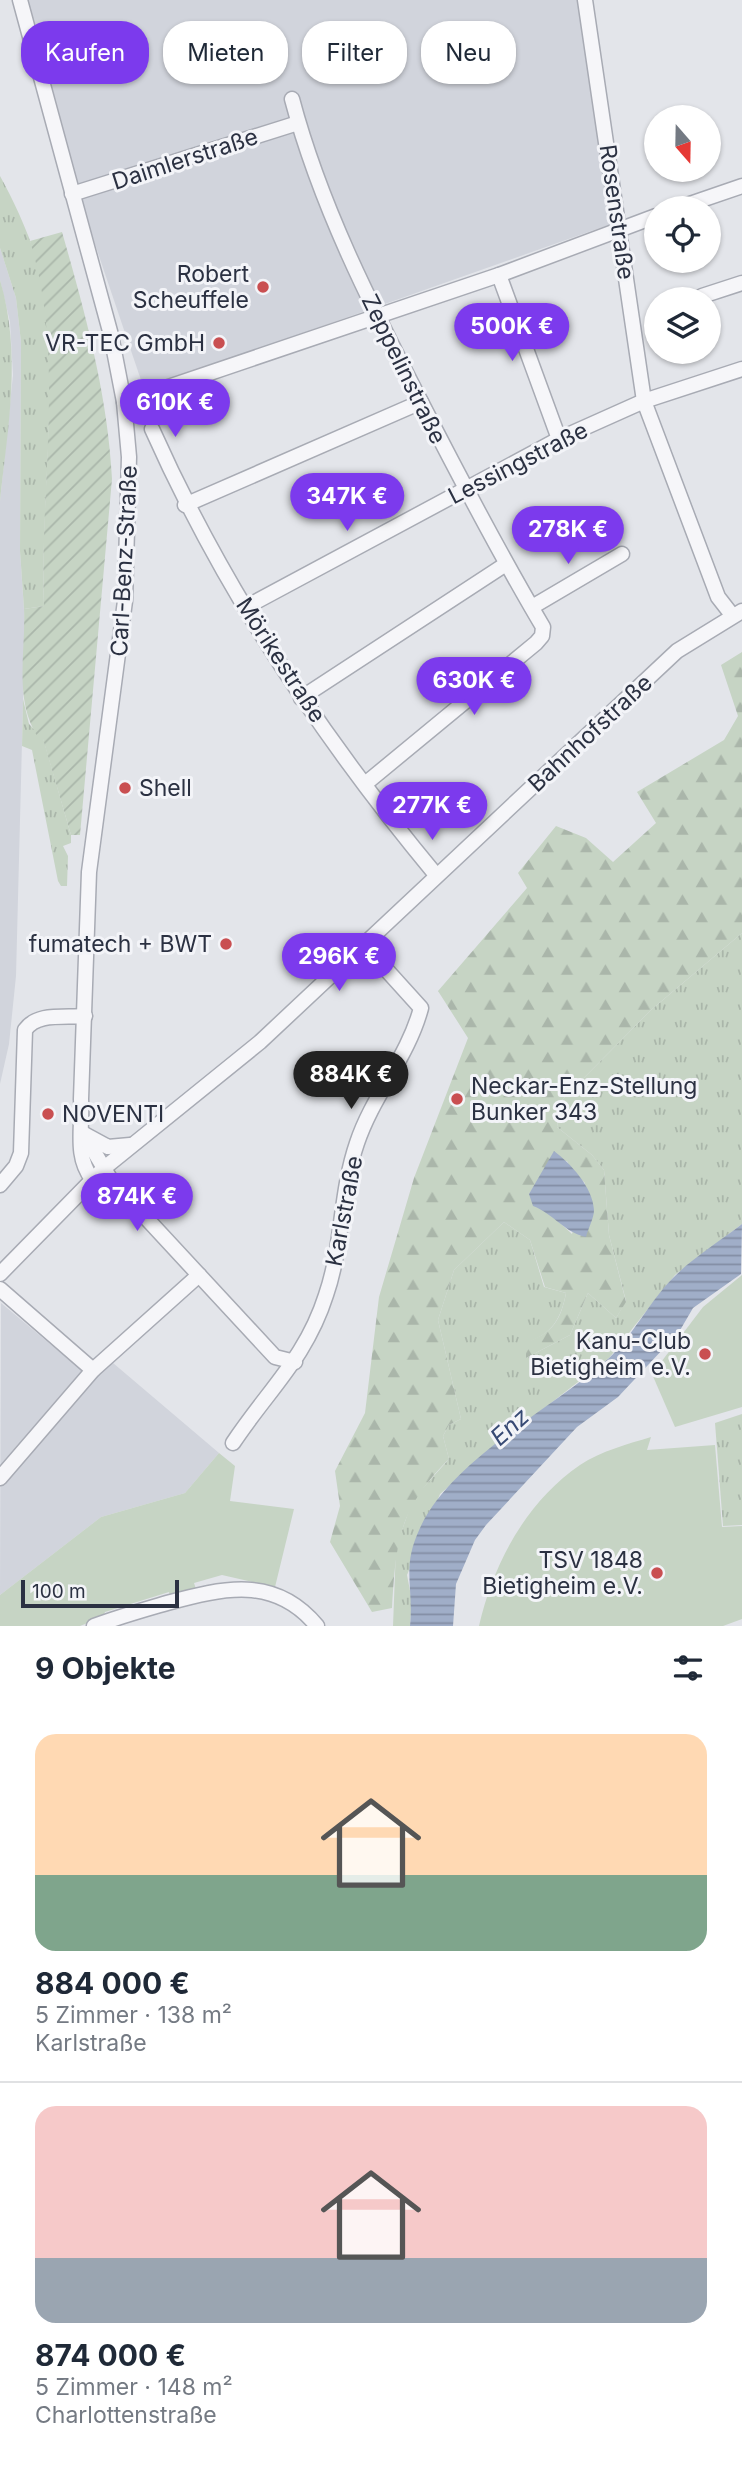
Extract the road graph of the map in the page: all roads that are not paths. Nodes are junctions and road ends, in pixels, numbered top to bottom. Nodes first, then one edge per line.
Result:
1 (20, 0) edge
2 (585, 0) edge
3 (292, 99) dead end
4 (298, 123) junction
5 (742, 186) edge
6 (72, 194) junction
7 (713, 196) edge
8 (644, 220) edge
9 (621, 229) junction
10 (499, 275) junction
11 (742, 283) edge
12 (721, 290) edge
13 (376, 317) junction
14 (742, 369) edge
15 (644, 401) junction
16 (124, 402) junction
17 (421, 402) junction
18 (152, 429) dead end
19 (559, 439) junction
20 (464, 490) junction
21 (186, 505) junction
22 (622, 554) dead end
23 (506, 564) junction
24 (246, 607) junction
25 (532, 607) junction
26 (737, 613) edge
27 (301, 698) junction
28 (365, 784) junction
29 (436, 875) junction
30 (364, 945) junction
31 (85, 1016) junction
32 (83, 1133) junction
33 (131, 1144) junction
34 (97, 1174) junction
35 (0, 1185) edge
36 (0, 1274) edge
37 (199, 1275) junction
38 (0, 1289) edge
39 (295, 1362) junction
40 (93, 1370) junction
41 (233, 1443) dead end
42 (0, 1478) edge
43 (94, 1626) edge
44 (317, 1626) edge

1 - 6 street, Carl-Benz-Straße
2 - 9 street, Rosenstraße
3 - 4 street, Zeppelinstraße
4 - 6 street, Daimlerstraße
4 - 13 street, Zeppelinstraße
5 - 7 street
6 - 16 street, Carl-Benz-Straße
8 - 9 street
9 - 10 street
9 - 15 street, Rosenstraße
10 - 13 street
10 - 19 street
11 - 12 street
13 - 16 street
13 - 17 street, Zeppelinstraße
14 - 15 street, Lessingstraße
15 - 19 street, Lessingstraße
15 - 26 street, Rosenstraße
16 - 31 street, Carl-Benz-Straße
17 - 20 street, Zeppelinstraße
17 - 21 street
18 - 21 street, Mörikestraße
19 - 20 street, Lessingstraße
20 - 23 street, Zeppelinstraße
20 - 24 street, Lessingstraße
21 - 24 street, Mörikestraße
22 - 25 street
23 - 25 street, Zeppelinstraße
23 - 27 street
24 - 27 street, Mörikestraße
25 - 28 street, Zeppelinstraße
26 - 29 street, Bahnhofstraße
27 - 28 street, Mörikestraße
28 - 29 street, Mörikestraße
29 - 30 street, Bahnhofstraße
30 - 33 street, Bahnhofstraße
30 - 39 street, Karlstraße
31 - 32 street, Carl-Benz-Straße
31 - 35 street
32 - 33 street
32 - 34 street, Carl-Benz-Straße
33 - 34 street, Bahnhofstraße
34 - 36 street, Bahnhofstraße
34 - 37 street, Carl-Benz-Straße
37 - 39 street, Carl-Benz-Straße
37 - 40 street
38 - 40 street
39 - 41 street, Karlstraße
40 - 42 street
43 - 44 street

